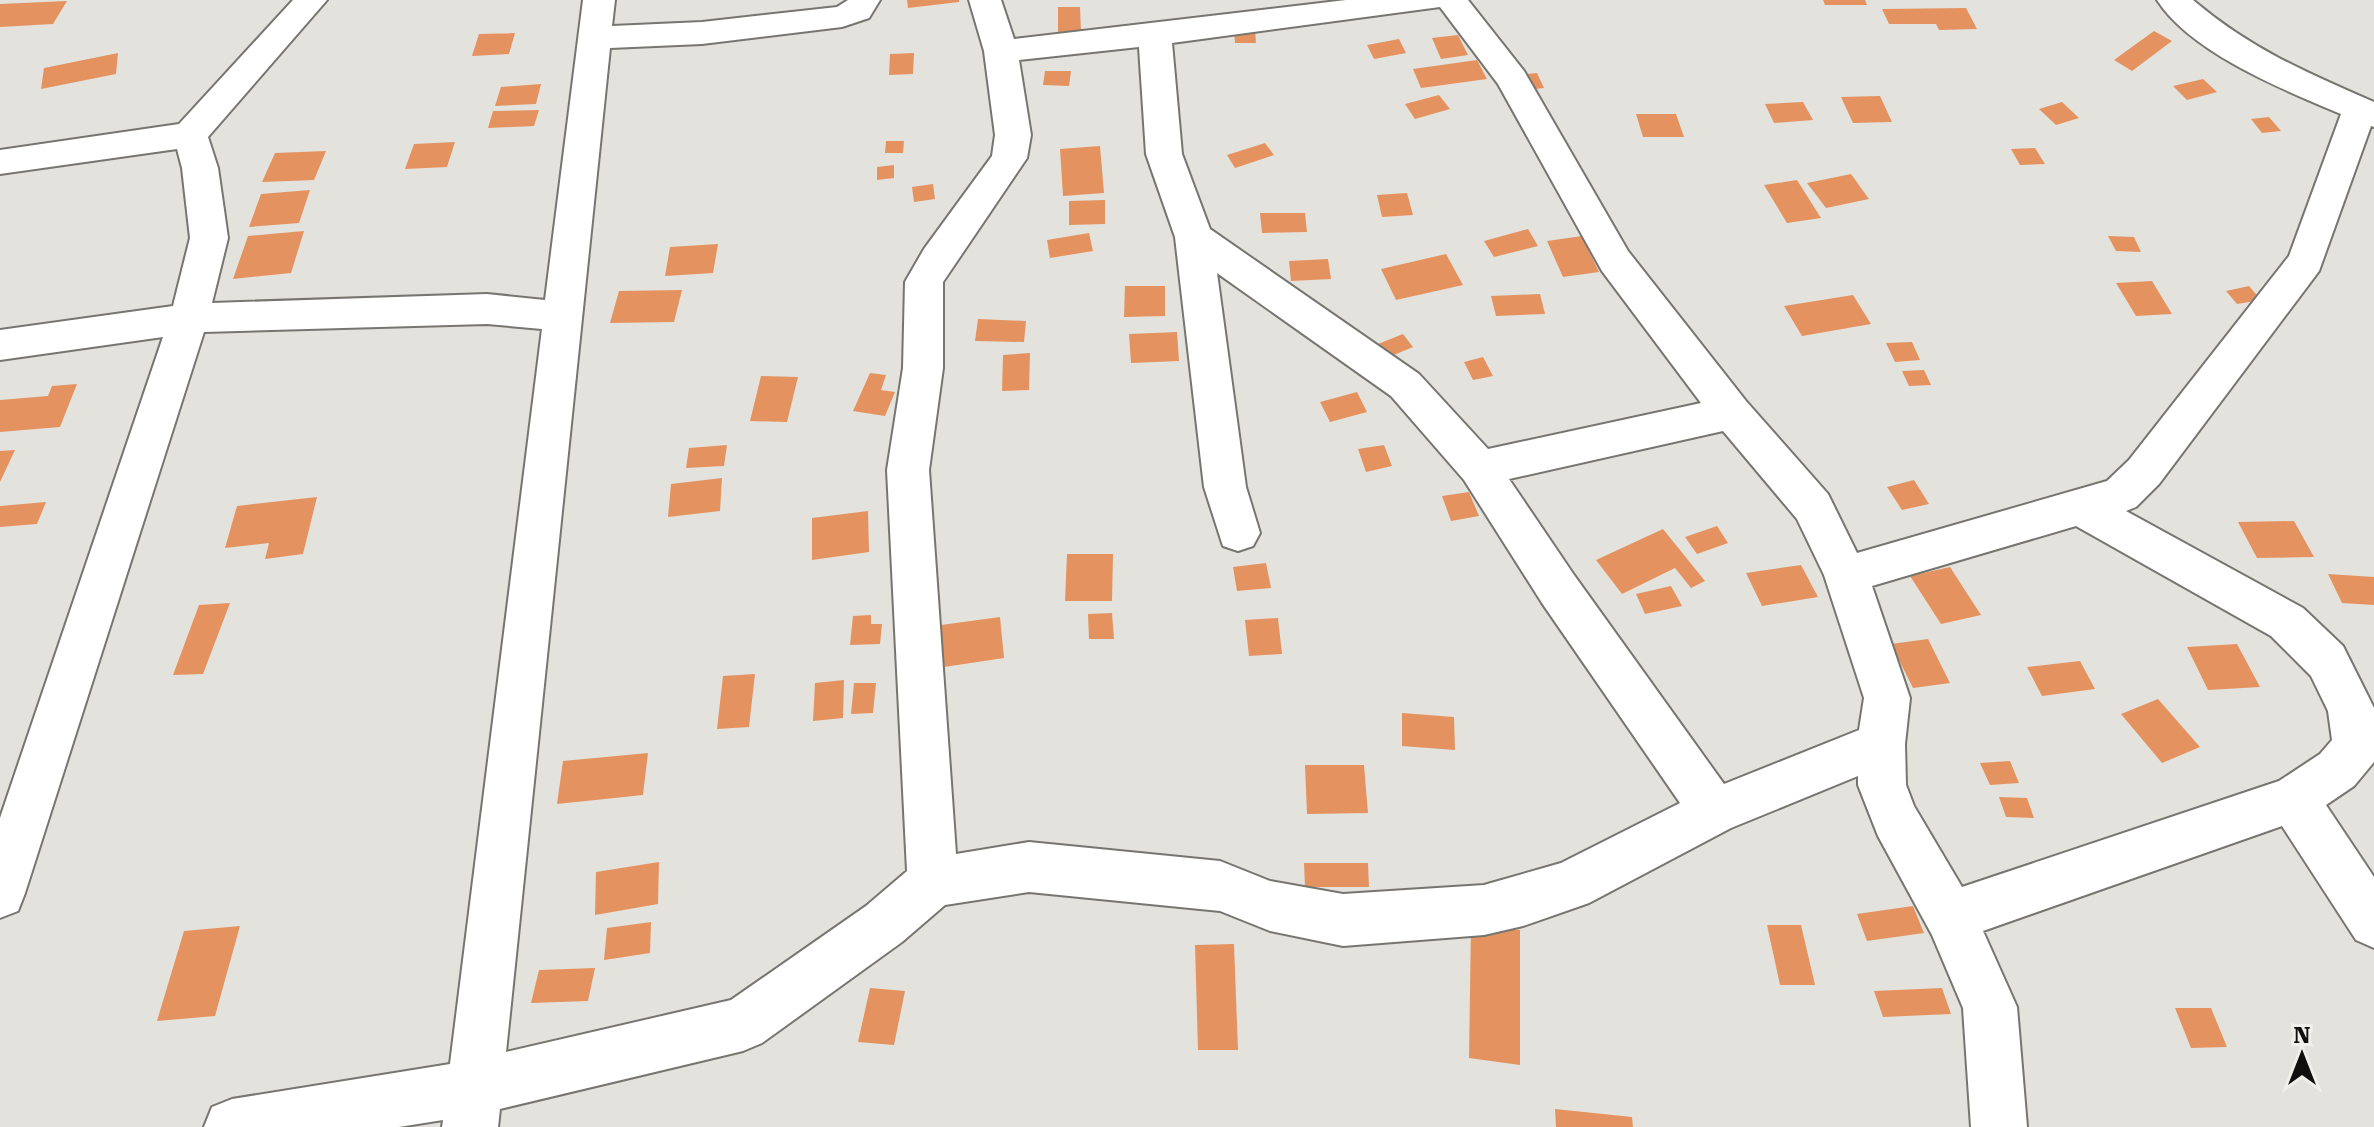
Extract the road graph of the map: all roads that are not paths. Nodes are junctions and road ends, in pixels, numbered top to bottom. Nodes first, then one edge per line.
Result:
1 (311, 0) edge
2 (864, 0) edge
3 (985, 0) edge
4 (1427, 0) edge
5 (1451, 0) edge
6 (2173, 0) edge
7 (597, 19) edge
8 (1155, 35) junction
9 (1001, 51) junction
10 (2367, 112) edge
11 (190, 135) junction
12 (0, 162) edge
13 (1194, 237) junction
14 (563, 316) junction
15 (189, 318) junction
16 (0, 345) edge
17 (1732, 413) junction
18 (1479, 468) junction
19 (2082, 508) junction
20 (1238, 533) dead end
21 (1846, 575) junction
22 (1881, 744) junction
23 (2293, 799) junction
24 (1714, 811) junction
25 (933, 882) junction
26 (0, 893) edge
27 (1950, 917) junction
28 (2374, 922) edge
29 (472, 1107) edge
30 (232, 1127) edge
31 (1999, 1127) edge

1 - 11 street
2 - 7 street
3 - 9 street
4 - 8 street
5 - 17 street
6 - 10 street
7 - 14 street
8 - 9 street
8 - 13 street
9 - 25 street
10 - 19 street
11 - 12 street
11 - 15 street
13 - 18 street
13 - 20 street
14 - 15 street
14 - 29 street
15 - 16 street
15 - 26 street
17 - 18 street
17 - 21 street
18 - 24 street
19 - 21 street
19 - 23 street
21 - 22 street
22 - 24 street
22 - 27 street
23 - 27 street
23 - 28 street
24 - 25 street
25 - 29 street
27 - 31 street
29 - 30 street

